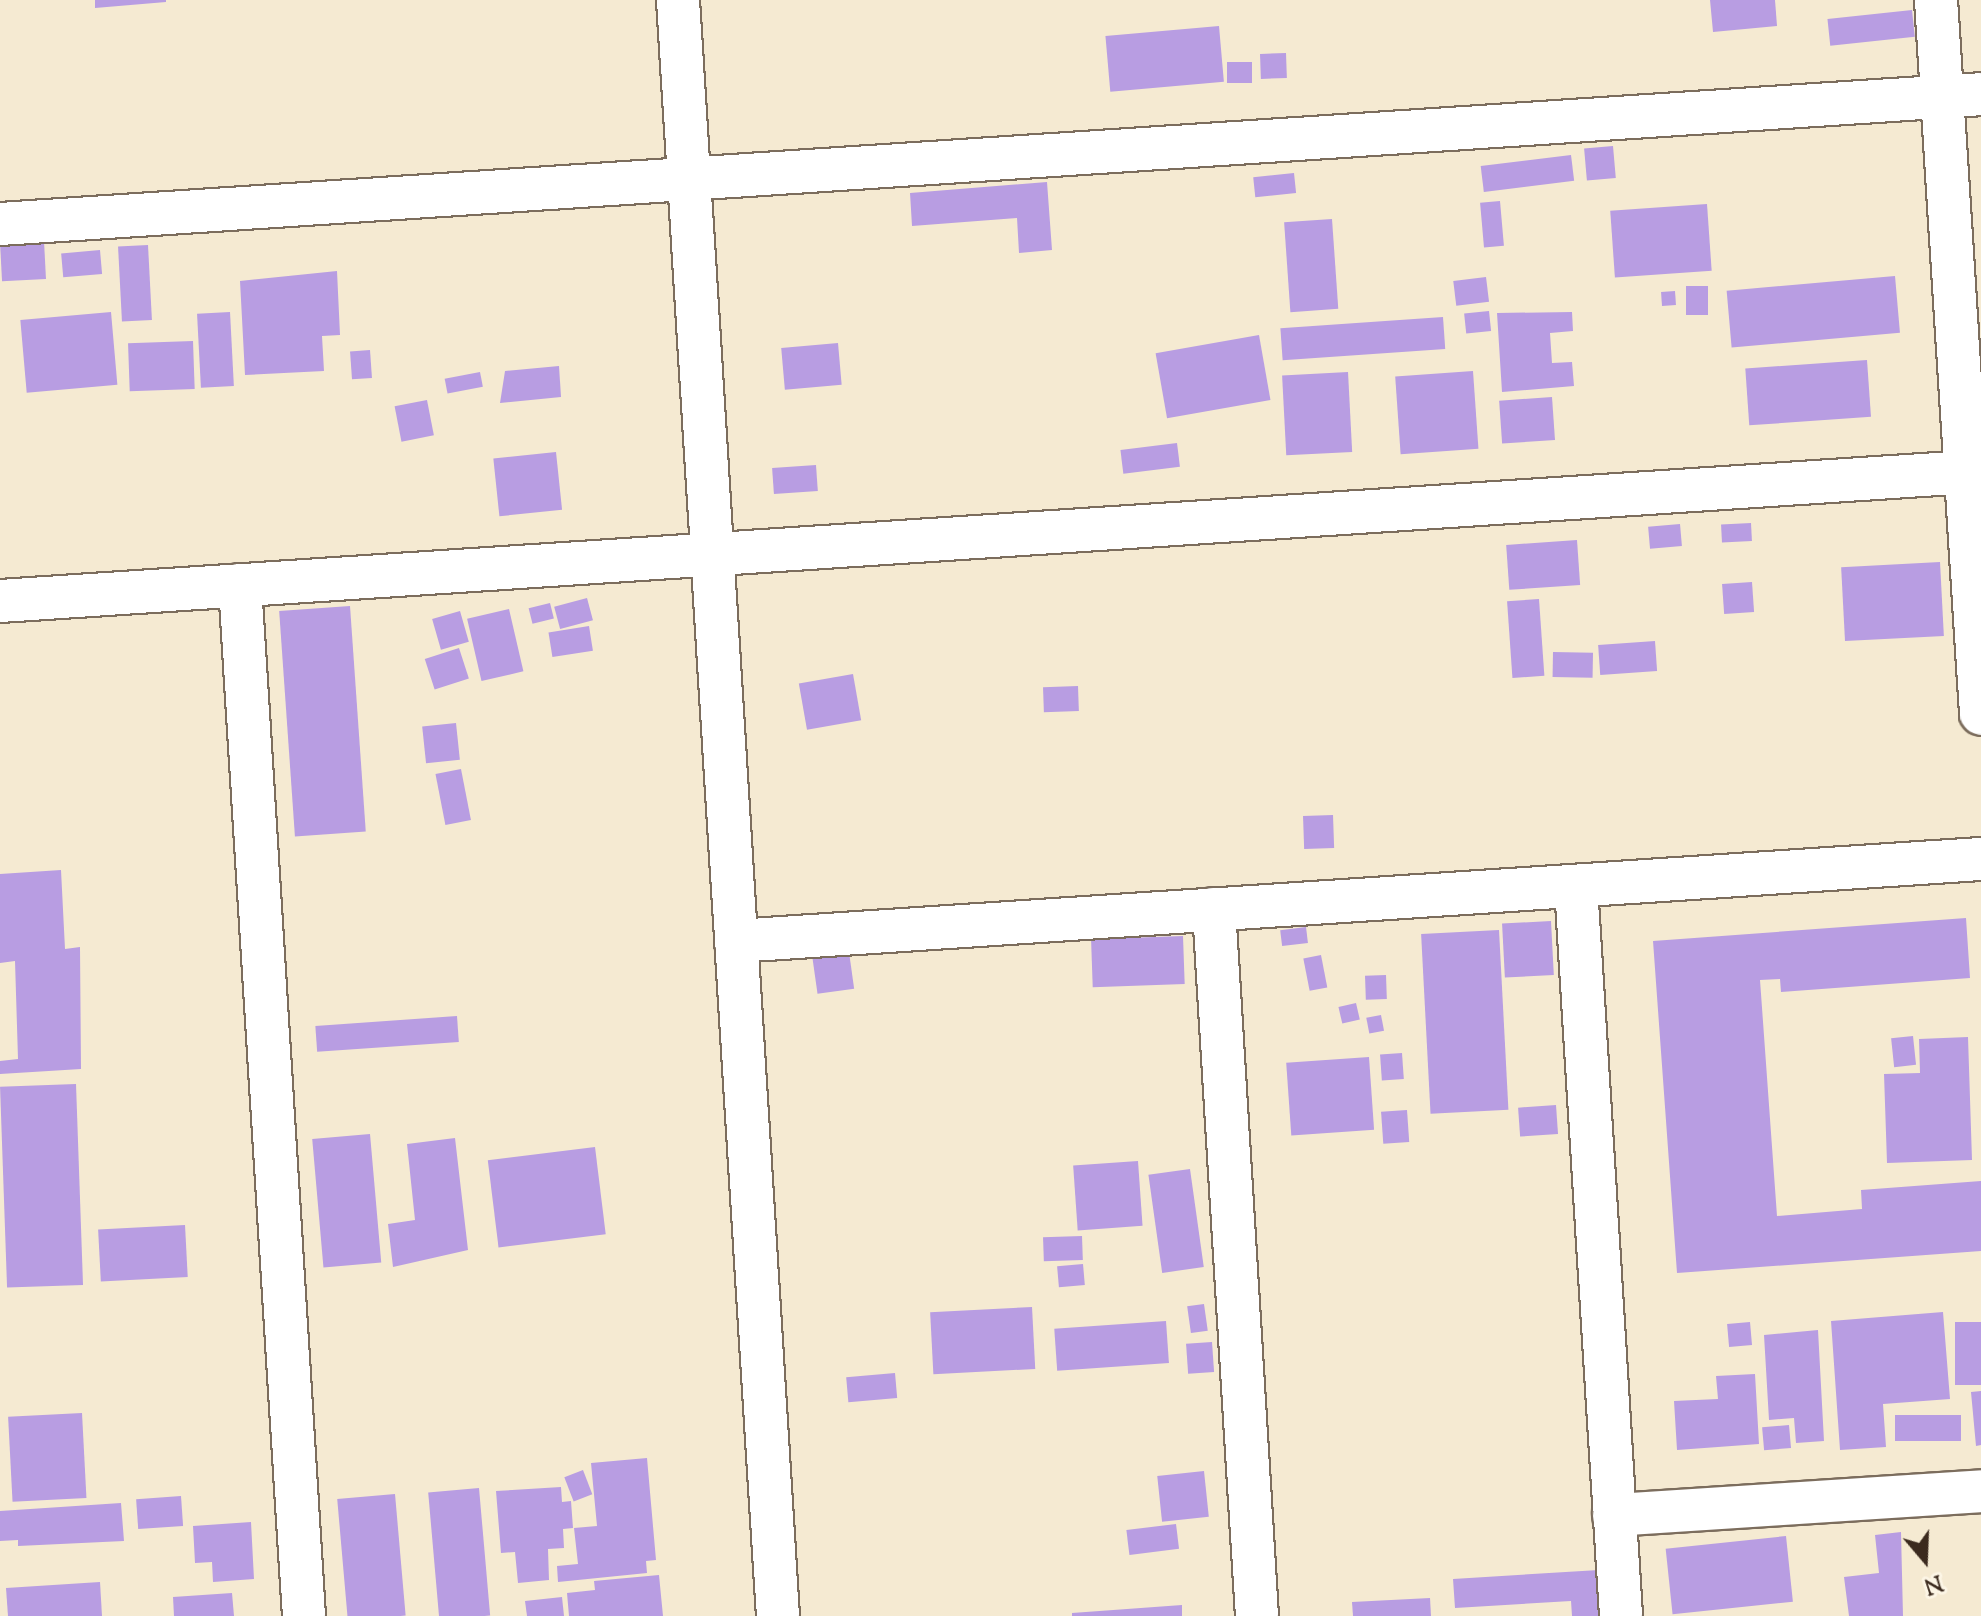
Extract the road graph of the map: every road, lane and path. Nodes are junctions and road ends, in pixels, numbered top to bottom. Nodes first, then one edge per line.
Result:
1 (678, 0) edge
2 (1936, 0) edge
3 (1962, 95) edge
4 (689, 179) junction
5 (0, 224) edge
6 (1966, 472) junction
7 (712, 554) junction
8 (240, 585) junction
9 (0, 601) edge
10 (1981, 714) edge
11 (1981, 859) edge
12 (1576, 886) junction
13 (1214, 909) junction
14 (736, 941) junction
15 (1981, 1491) edge
16 (1614, 1515) junction
17 (304, 1616) edge
18 (778, 1616) edge
19 (1257, 1616) edge
20 (1621, 1616) edge

1 - 4 street
2 - 3 street
3 - 4 street
3 - 6 street
4 - 5 street
4 - 7 street
6 - 7 street
6 - 10 street
7 - 8 street
7 - 14 street
8 - 9 street
8 - 17 street
11 - 12 street
12 - 13 street
12 - 16 street
13 - 14 street
13 - 19 street
14 - 18 street
15 - 16 street
16 - 20 street

